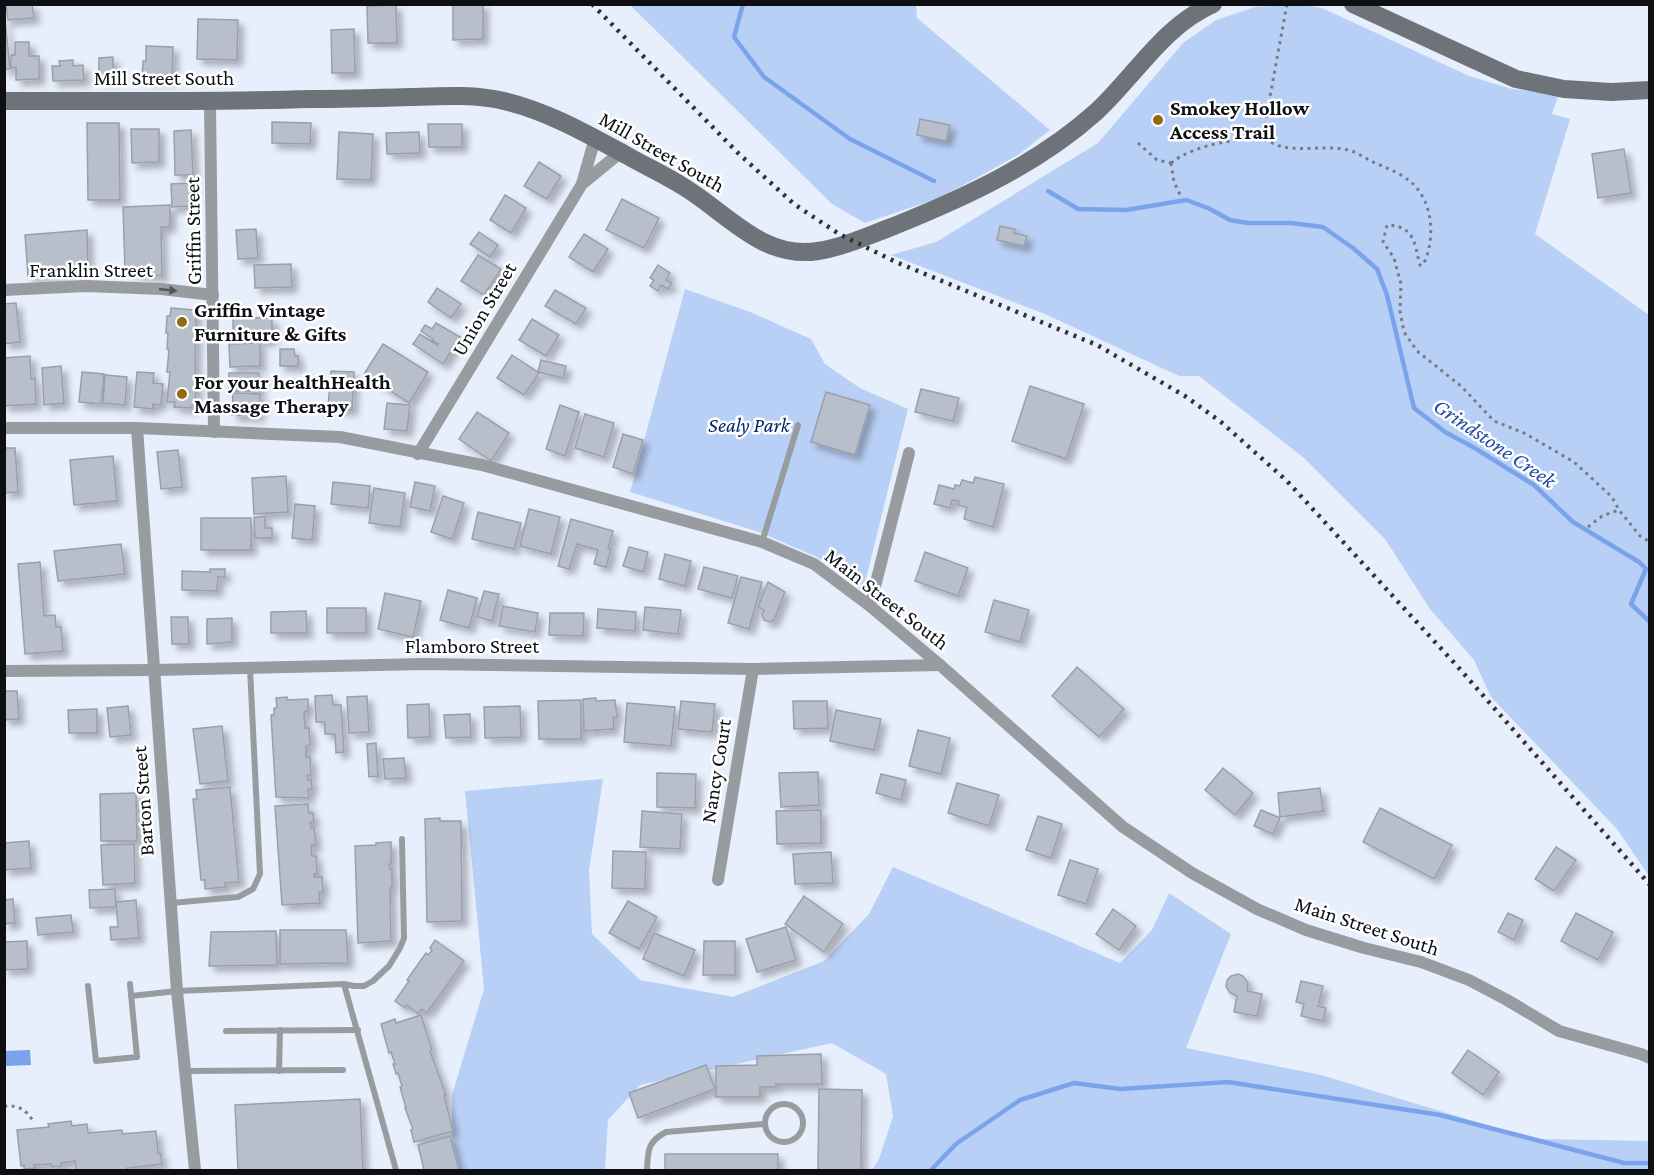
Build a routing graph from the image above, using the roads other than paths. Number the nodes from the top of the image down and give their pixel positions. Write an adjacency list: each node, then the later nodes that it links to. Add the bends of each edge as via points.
1 (1213, 4): 7 (main road, Mill Street South, via 1173,30 1095,112 1040,155 980,190 851,242 818,251 794,252 772,247 686,188)
2 (1353, 4): 3 (main road, via 1516,79 1611,92)
3 (1650, 90)
4 (4, 101): 5 (main road, Mill Street South)
5 (210, 102): 6 (main road, Mill Street South, via 459,96 504,101); 10 (street, Griffin Street)
6 (595, 138): 7 (main road, Mill Street South); 8 (street, Union Street)
7 (621, 152): 8 (street, Union Street)
8 (582, 184): 16 (street, Union Street)
9 (4, 290): 10 (street, Franklin Street, one-way to 10, via 86,286)
10 (213, 295): 14 (street, Griffin Street)
11 (798, 425): 17 (lane)
12 (4, 428): 13 (street, Main Street South)
13 (137, 428): 14 (street, Main Street South); 22 (street, Barton Street)
14 (214, 432): 16 (street, Main Street South, via 340,438)
15 (909, 453): 18 (street)
16 (418, 454): 17 (street, Main Street South, via 483,465)
17 (762, 542): 18 (street, Main Street South, via 814,564)
18 (870, 606): 19 (street, Main Street South)
19 (940, 665): 21 (street, Flamboro Street); 35 (street, Main Street South, via 1123,827 1192,873 1257,909 1306,930 1421,962 1469,980 1559,1031)
20 (250, 668): 21 (street, Flamboro Street, via 423,664); 22 (street, Flamboro Street); 26 (lane, via 260,874 253,889 238,897)
21 (753, 669): 25 (street, Nancy Court)
22 (154, 670): 23 (street, Flamboro Street); 26 (street, Barton Street)
23 (4, 671)
24 (402, 839): 28 (lane, via 404,938 389,966 373,981 364,986)
25 (718, 880)
26 (170, 903): 30 (street, Barton Street)
27 (130, 984): 31 (lane)
28 (344, 984): 30 (lane); 33 (lane)
29 (88, 986): 31 (lane, via 96,1062 137,1057)
30 (177, 991): 31 (lane); 37 (street, Barton Street)
31 (131, 996)
32 (280, 1030): 33 (lane); 34 (lane); 38 (lane)
33 (358, 1030): 41 (lane)
34 (226, 1031)
35 (1650, 1058)
36 (343, 1070): 38 (lane)
37 (185, 1071): 38 (lane); 40 (street, Barton Street)
38 (279, 1071)
39 (765, 1124): 39 (lane, via 770,1135 780,1142 787,1141 798,1136 802,1118 796,1108 778,1105 769,1112); 42 (lane, via 666,1132 650,1145)
40 (195, 1170)
41 (396, 1170)
42 (647, 1170)

